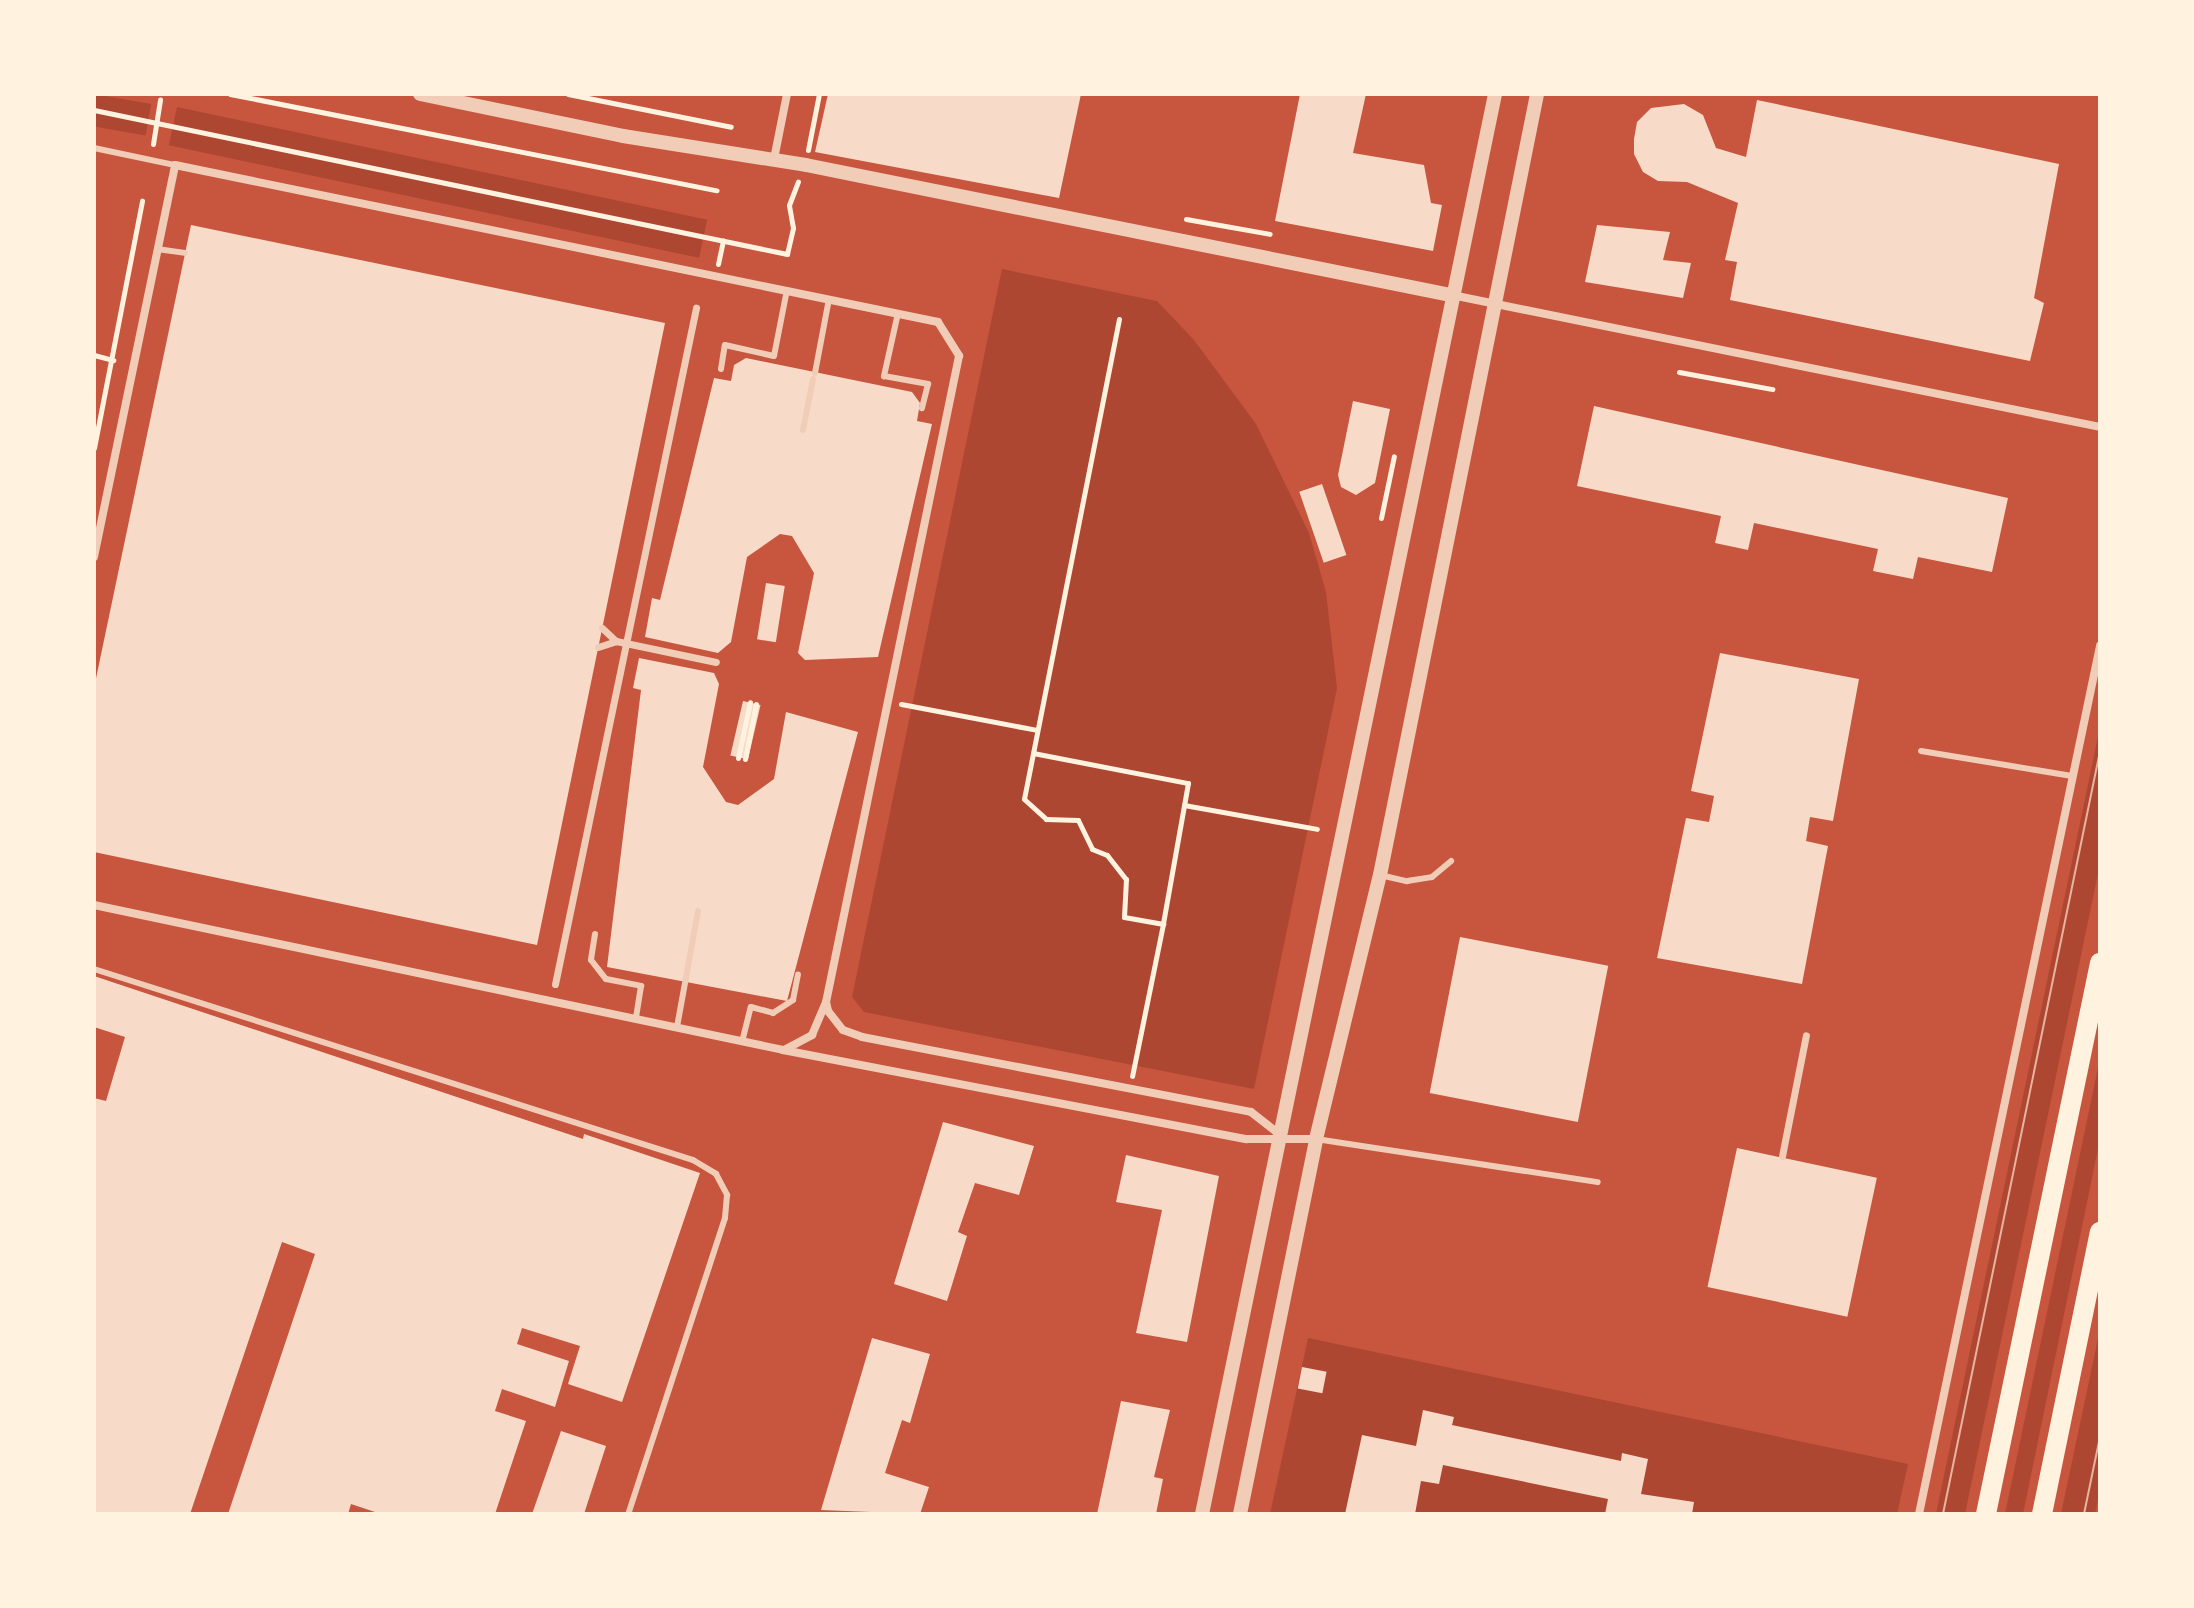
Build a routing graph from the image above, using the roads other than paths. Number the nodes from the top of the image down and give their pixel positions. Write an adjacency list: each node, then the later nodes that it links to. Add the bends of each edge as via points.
1 (420, 94): 6 (street, via 623,136)
2 (787, 94): 6 (street)
3 (1495, 94): 11 (street)
4 (1537, 94): 13 (street)
5 (94, 148): 7 (lane)
6 (774, 159): 11 (street)
7 (175, 165): 8 (street); 10 (street)
8 (157, 249): 9 (lane); 20 (street)
9 (185, 253)
10 (787, 290): 12 (street); 16 (lane, via 774,356 725,345)
11 (1451, 295): 13 (street); 43 (street)
12 (829, 299): 15 (street); 19 (lane)
13 (1496, 303): 18 (street); 29 (street)
14 (696, 308): 22 (street)
15 (898, 313): 17 (lane, via 884,376 928,384); 37 (street, via 938,322 959,356)
16 (721, 369)
17 (922, 408)
18 (2100, 427)
19 (803, 430)
20 (94, 557)
21 (602, 628): 22 (street)
22 (620, 642): 24 (street); 25 (street); 36 (street)
23 (2100, 646): 27 (street)
24 (598, 647)
25 (716, 662)
26 (1921, 751): 27 (lane)
27 (2072, 776): 51 (street)
28 (1451, 861): 29 (lane, via 1432,877 1407,881)
29 (1380, 875): 44 (street)
30 (94, 905): 38 (street)
31 (698, 911): 39 (lane)
32 (595, 934): 38 (lane, via 591,960 606,979 641,986)
33 (2100, 963): 52 (main road)
34 (94, 969): 48 (lane, via 693,1160 716,1174 727,1195 725,1218)
35 (798, 974): 41 (lane, via 793,1000 773,1013 751,1007)
36 (555, 984)
37 (826, 1002): 42 (street, via 812,1035); 43 (street, via 837,1025 862,1037 1251,1112)
38 (636, 1018): 39 (street)
39 (677, 1027): 41 (street)
40 (1806, 1035): 45 (street)
41 (742, 1042): 42 (street)
42 (783, 1050): 43 (street, via 1247,1139)
43 (1281, 1136): 44 (street); 49 (street)
44 (1316, 1139): 46 (lane); 50 (street)
45 (1782, 1156)
46 (1598, 1182)
47 (2100, 1232): 53 (main road)
48 (628, 1514)
49 (1202, 1514)
50 (1240, 1514)
51 (1919, 1514)
52 (1986, 1514)
53 (2042, 1514)

